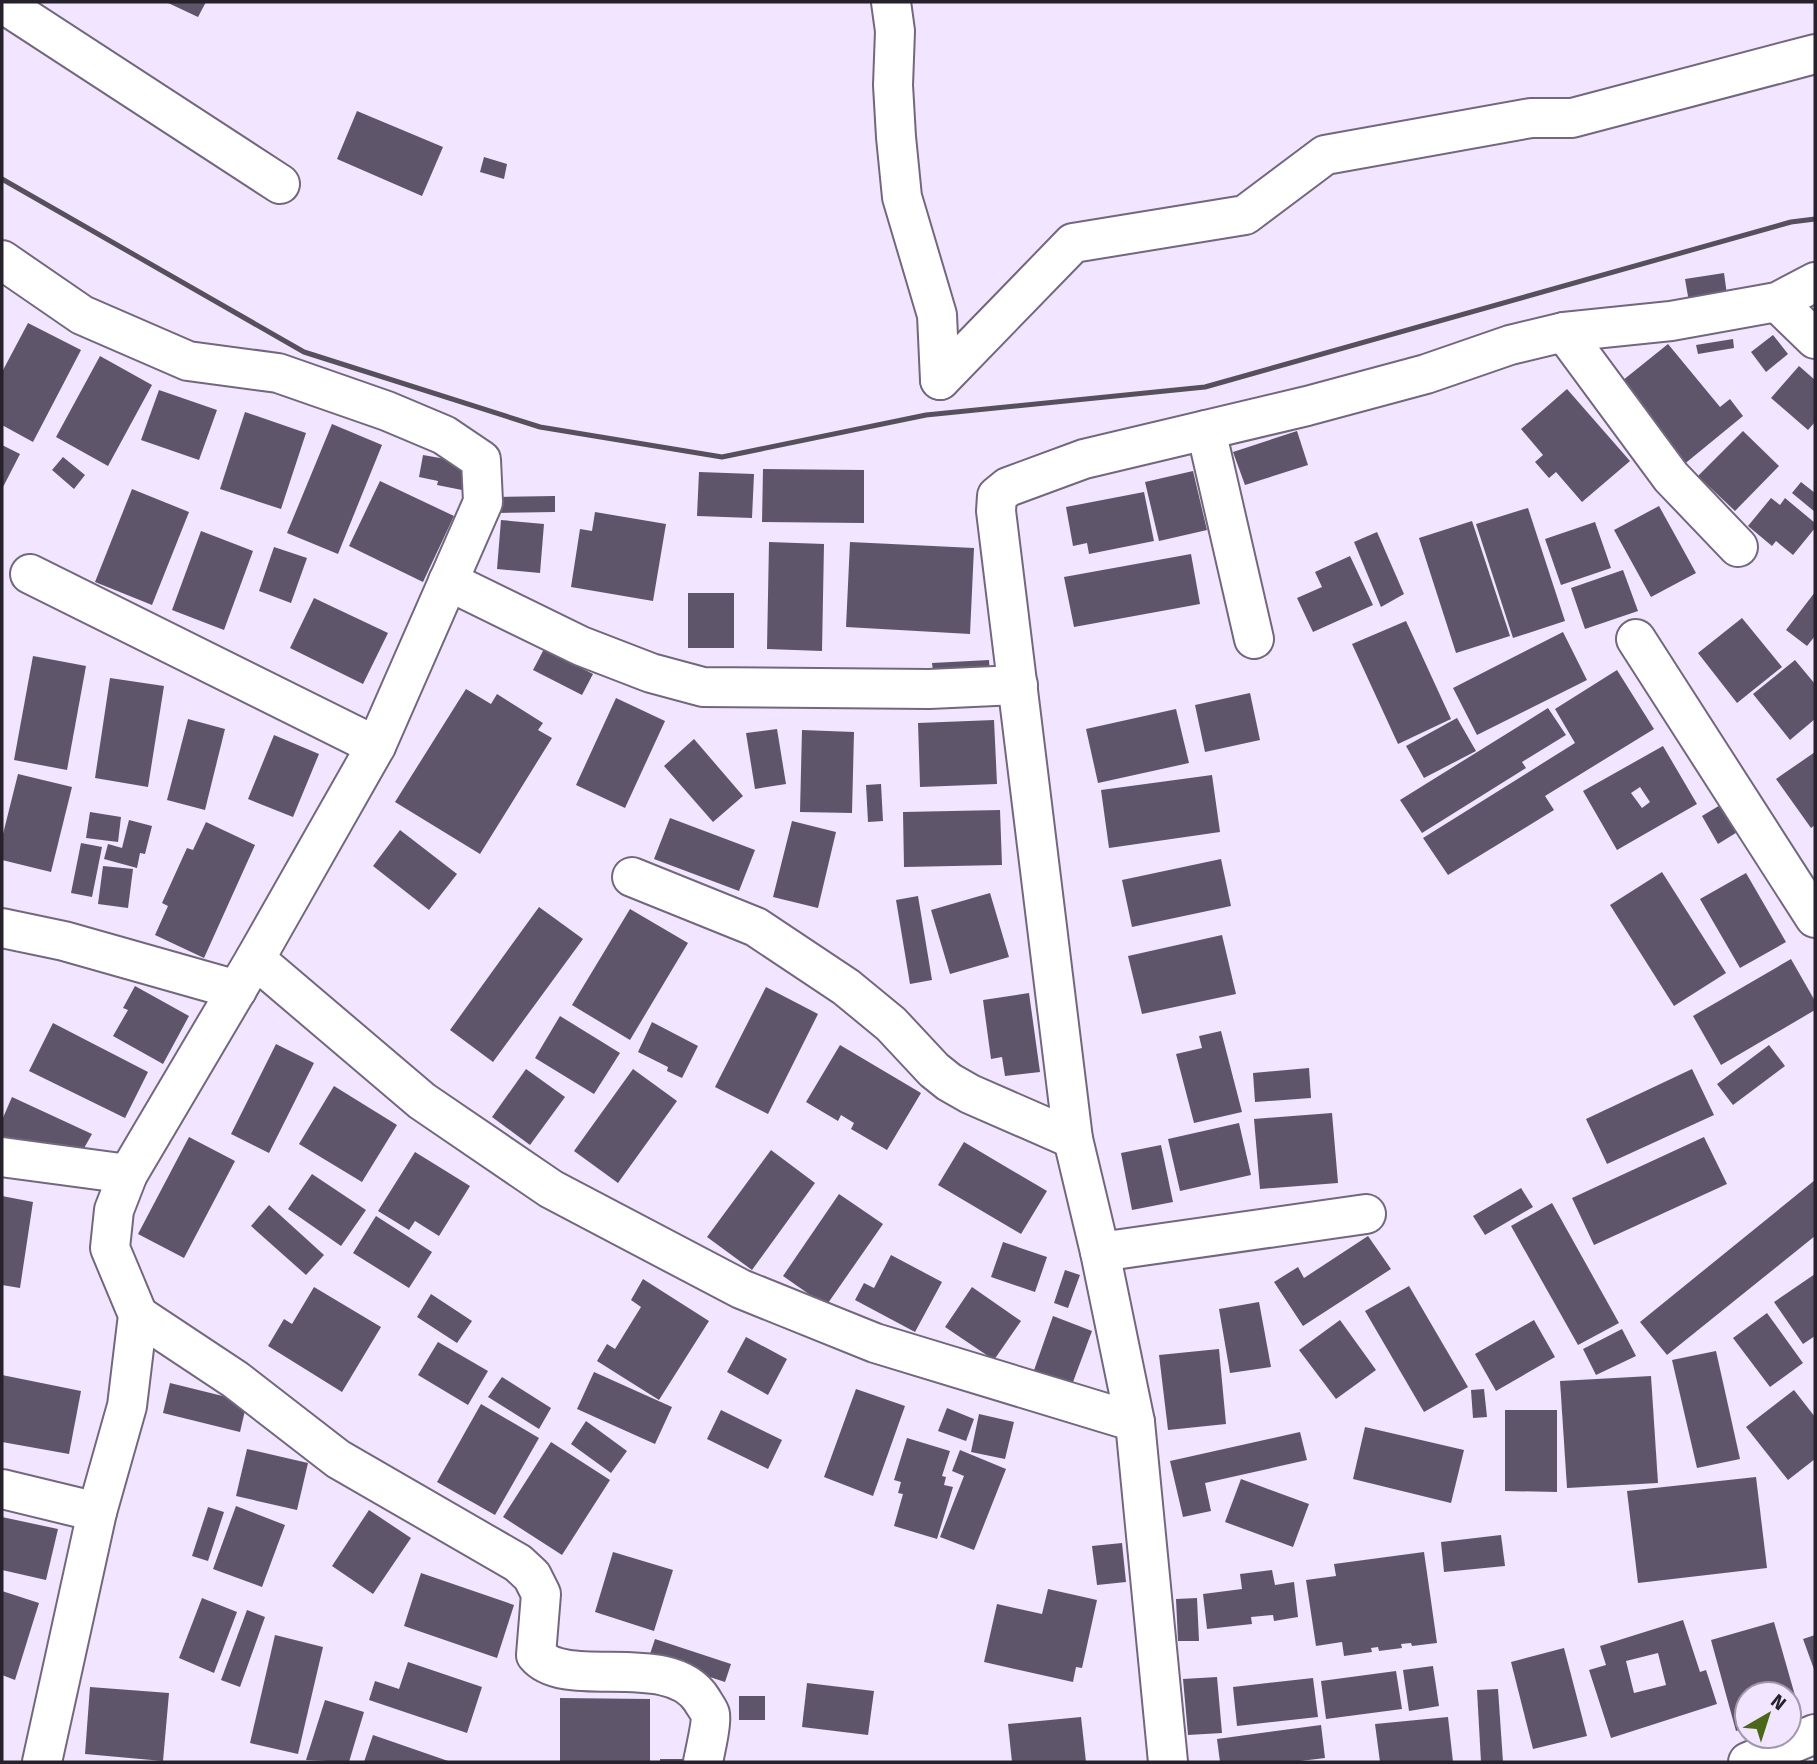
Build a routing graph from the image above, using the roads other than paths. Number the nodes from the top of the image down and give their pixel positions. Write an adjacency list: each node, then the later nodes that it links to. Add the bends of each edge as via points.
1 (891, 2): 3 (street, via 902,197 937,315 940,380 1073,243 1245,215 1325,155 1531,118 1572,118)
2 (2, 3): 4 (street)
3 (1815, 54)
4 (280, 184)
5 (2, 260): 13 (street, via 82,315 188,361 278,373 444,435 481,460 483,502)
6 (1815, 282): 7 (street)
7 (1777, 302): 8 (street, via 1671,321); 9 (street)
8 (1564, 332): 10 (street, via 1426,374); 11 (street, via 1671,477)
9 (1815, 339)
10 (1206, 430): 14 (street); 16 (street, via 1084,459 1008,487 997,496)
11 (1738, 547)
12 (30, 574): 17 (street)
13 (448, 581): 16 (street, via 581,646 703,687); 17 (street)
14 (1254, 639)
15 (1636, 639): 19 (street)
16 (1018, 685): 22 (street)
17 (376, 746): 21 (street)
18 (632, 877): 22 (street, via 756,927 846,987 949,1082)
19 (1815, 918)
20 (2, 928): 21 (street)
21 (246, 974): 24 (street); 28 (street, via 563,1196 741,1289 875,1343)
22 (1073, 1139): 26 (street)
23 (2, 1157): 24 (street)
24 (128, 1174): 27 (street, via 114,1210 110,1248)
25 (1366, 1214): 26 (street)
26 (1100, 1252): 28 (street)
27 (138, 1315): 30 (street, via 127,1406); 33 (street, via 236,1380 338,1459 518,1563 541,1594 536,1655 541,1660 569,1669 669,1675 696,1690 710,1714)
28 (1135, 1422): 34 (street)
29 (2, 1489): 30 (street)
30 (97, 1512): 32 (street)
31 (1815, 1734): 35 (street)
32 (42, 1762)
33 (703, 1762)
34 (1168, 1762)
35 (1748, 1762)

